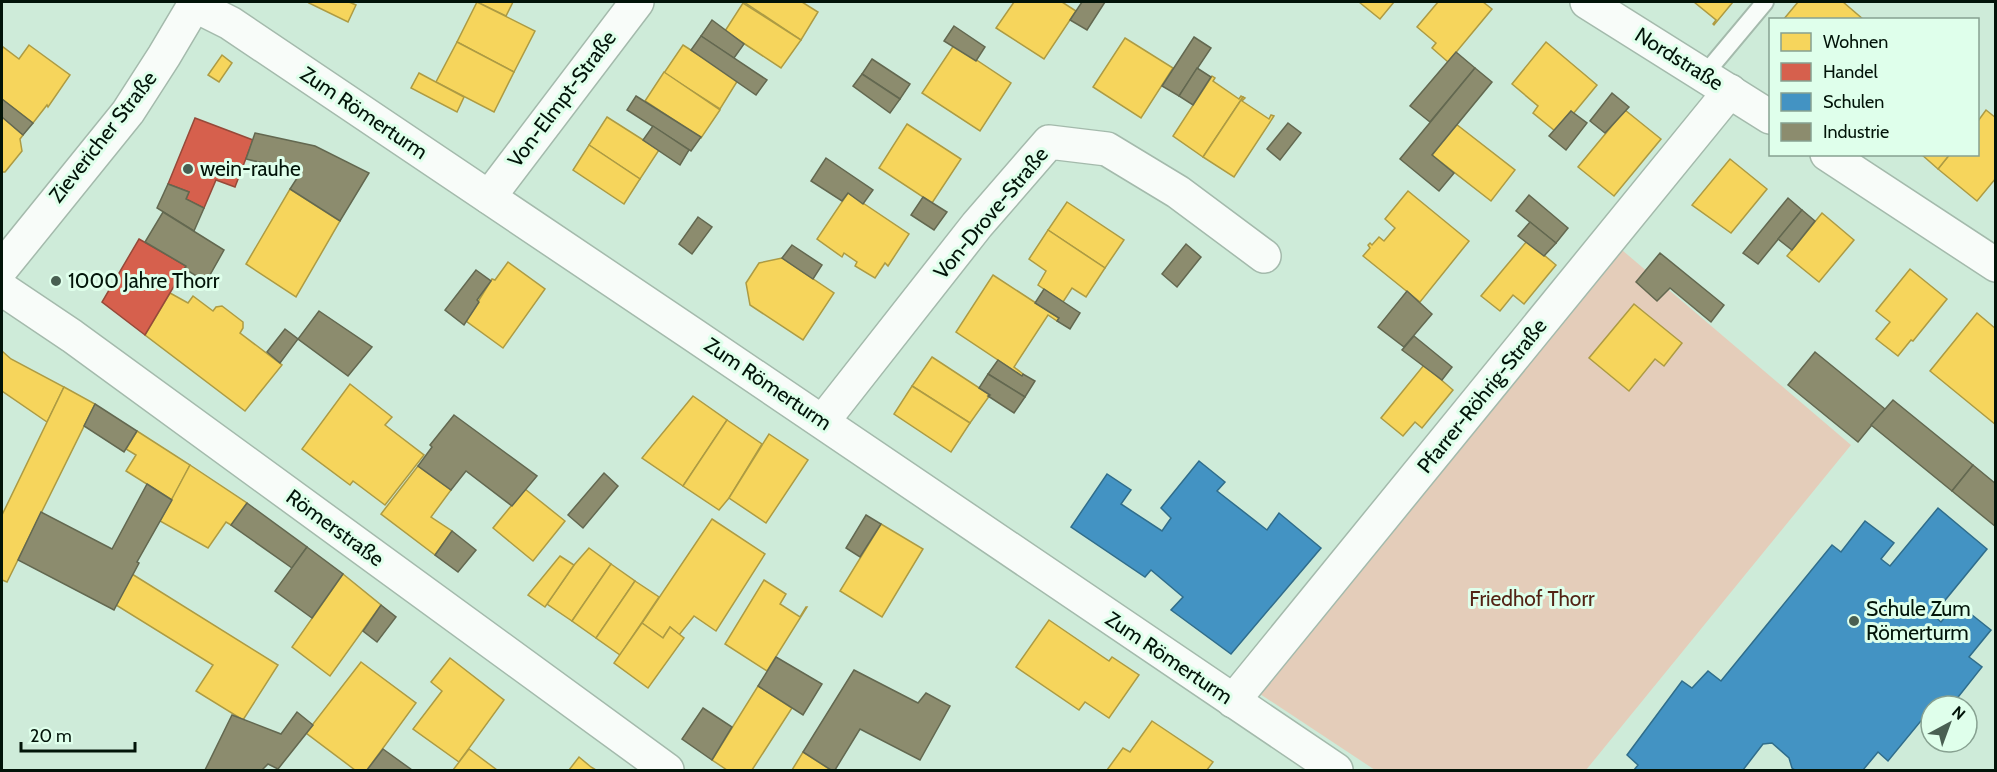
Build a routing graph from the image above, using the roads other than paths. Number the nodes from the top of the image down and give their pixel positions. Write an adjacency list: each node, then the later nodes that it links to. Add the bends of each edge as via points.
1 (637, 2): 9 (street, Von-Elmpt-Straße)
2 (1587, 2): 6 (street, Nordstraße)
3 (1765, 2): 6 (lane)
4 (195, 3): 5 (street, Zum Römerturm); 12 (street, Zievericher Straße, via 128,112)
5 (235, 12): 9 (street, Zum Römerturm)
6 (1717, 83): 7 (street, Nordstraße); 15 (street, Pfarrer-Röhrig-Straße)
7 (1769, 116)
8 (1830, 156): 11 (street)
9 (489, 197): 14 (street, Zum Römerturm)
10 (1264, 256): 14 (street, Von-Drove-Straße, via 1178,192 1107,149 1049,142 977,225)
11 (1995, 265)
12 (2, 268)
13 (2, 289): 16 (street, Römerstraße)
14 (823, 420): 15 (street, Zum Römerturm)
15 (1233, 701): 17 (street, Zum Römerturm)
16 (667, 771)
17 (1336, 771)

